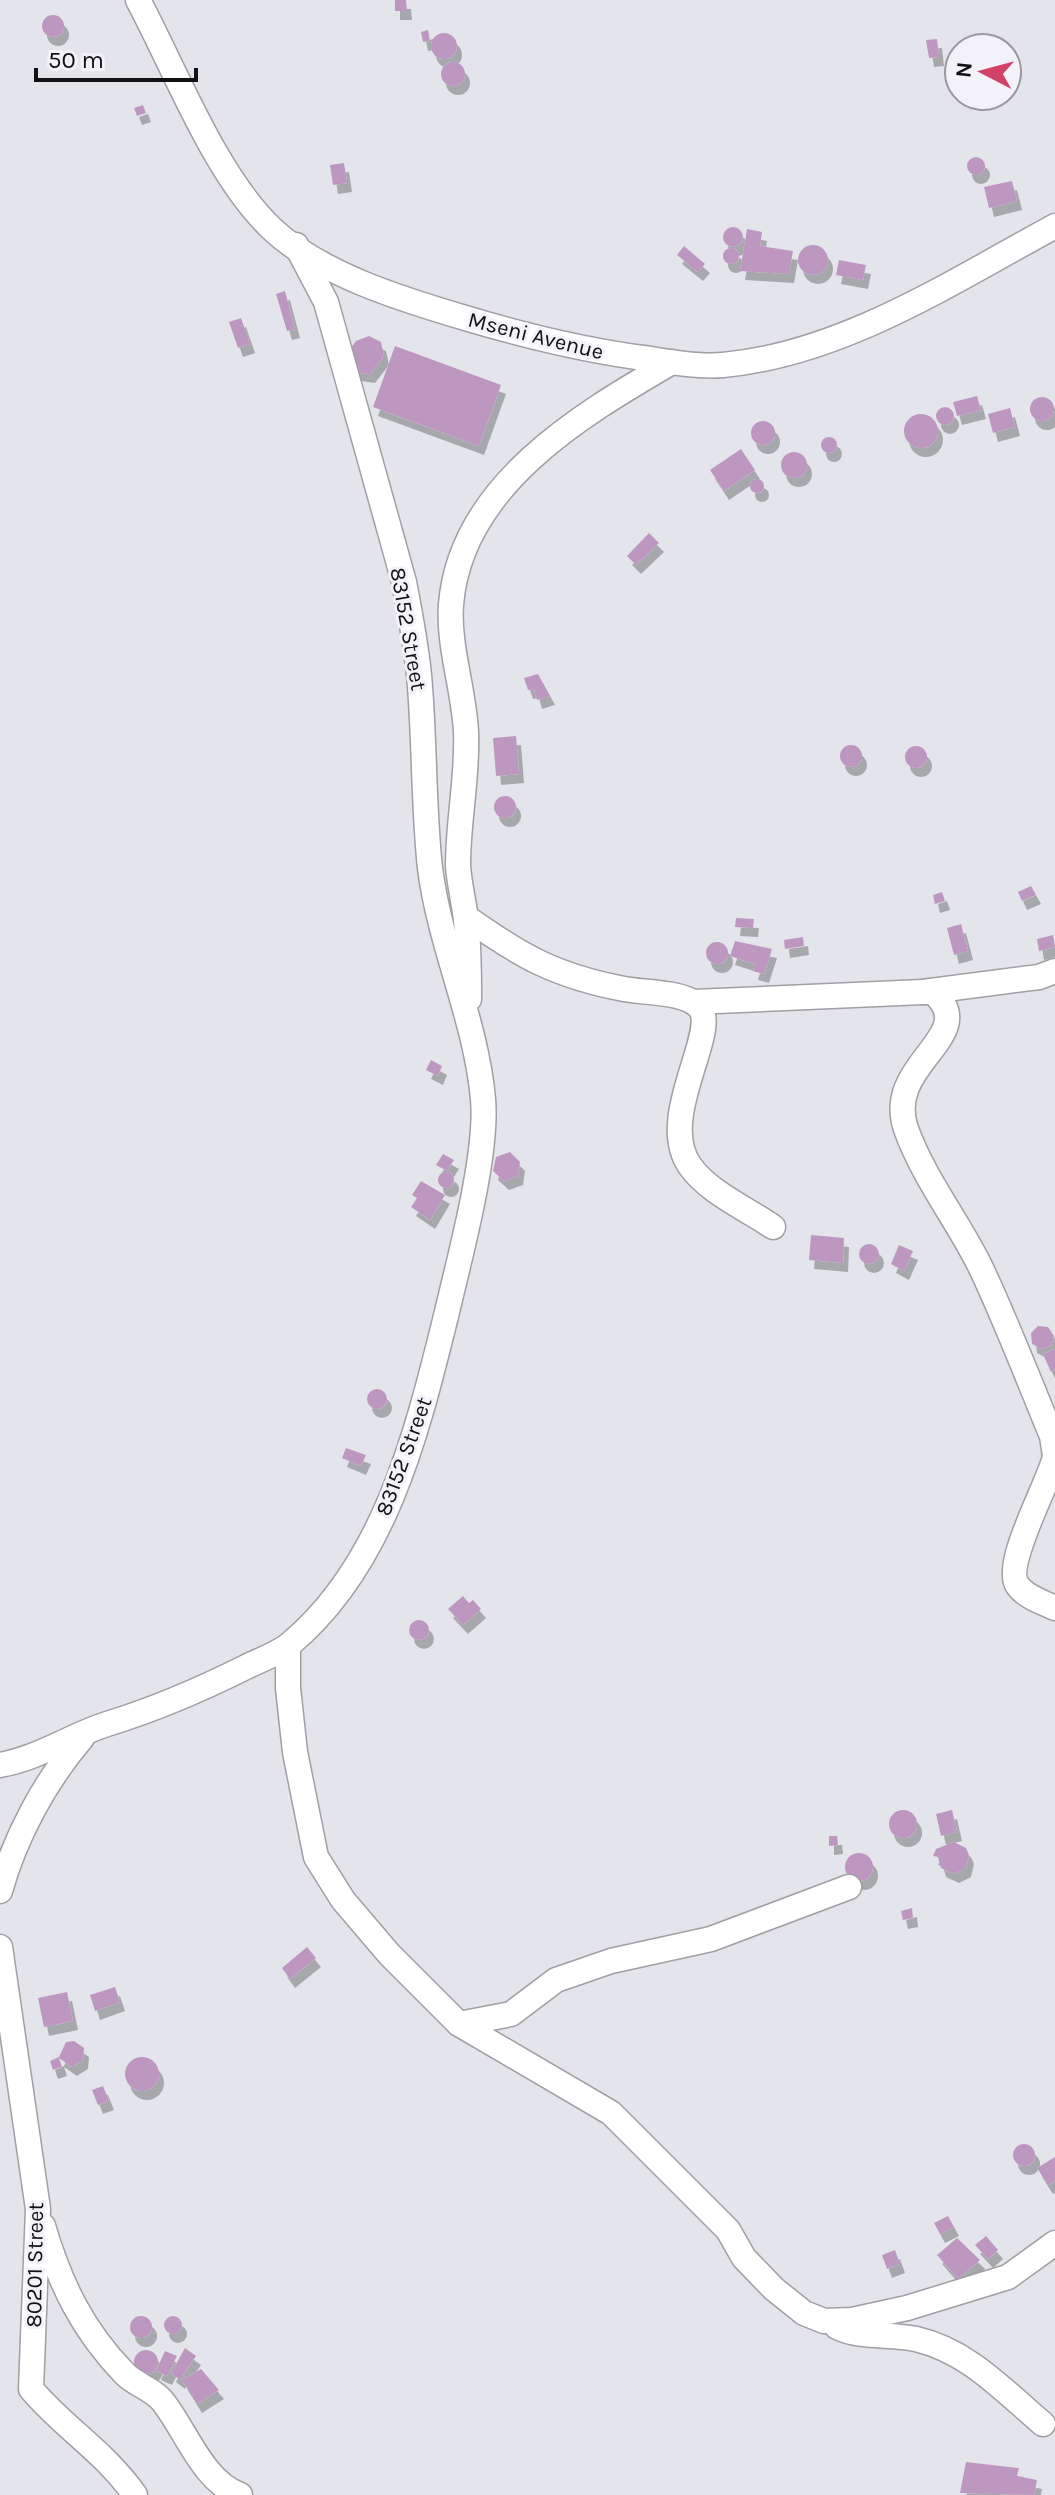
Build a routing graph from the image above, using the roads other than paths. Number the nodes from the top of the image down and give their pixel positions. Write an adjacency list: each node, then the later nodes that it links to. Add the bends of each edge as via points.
1 (138, 0): 3 (street, Mseni Avenue, via 233,179 273,230)
2 (1055, 226): 4 (street, Mseni Avenue, via 804,351 720,366)
3 (296, 245): 4 (street, Mseni Avenue, via 338,272 442,311 535,339); 9 (street, 83152 Street, via 326,302 404,582 419,672 430,870)
4 (672, 362): 5 (street, 83152 Street, via 533,454 487,510 466,547 451,616 467,736 458,868)
5 (466, 917): 8 (street, via 546,969); 9 (street, 83152 Street)
6 (1055, 971): 7 (street)
7 (923, 992): 8 (street); 11 (street, via 933,992 946,1004 949,1022 907,1085 902,1103 906,1129 919,1164 981,1268 1052,1436)
8 (693, 1002): 10 (street, via 703,1024 679,1118 683,1154 698,1176)
9 (469, 1024): 13 (street, 83152 Street, via 483,1102 481,1139 425,1401 384,1513 360,1561 329,1607)
10 (773, 1227)
11 (1055, 1457): 12 (street, via 1013,1567 1018,1587)
12 (1055, 1608)
13 (288, 1646): 14 (street, 83152 Street, via 183,1699); 19 (street, via 295,1752 316,1857 343,1900 389,1954)
14 (89, 1730): 15 (street, 83152 Street, via 28,1760); 17 (street, via 42,1795)
15 (0, 1765)
16 (849, 1887): 19 (street, via 711,1939 611,1961 556,1980 511,2014)
17 (0, 1891)
18 (0, 1947): 20 (street, 80201 Street)
19 (459, 2024): 22 (street, via 611,2113 728,2230 744,2258 774,2289 804,2313)
20 (38, 2209): 24 (street, 80201 Street, via 31,2389 114,2465); 25 (street, via 61,2281 91,2335 134,2383 161,2398 213,2478)
21 (1055, 2243): 22 (street, via 1008,2277 907,2308)
22 (824, 2321): 23 (street, via 848,2332 939,2345 965,2358)
23 (1043, 2424)
24 (135, 2495)
25 (240, 2495)

